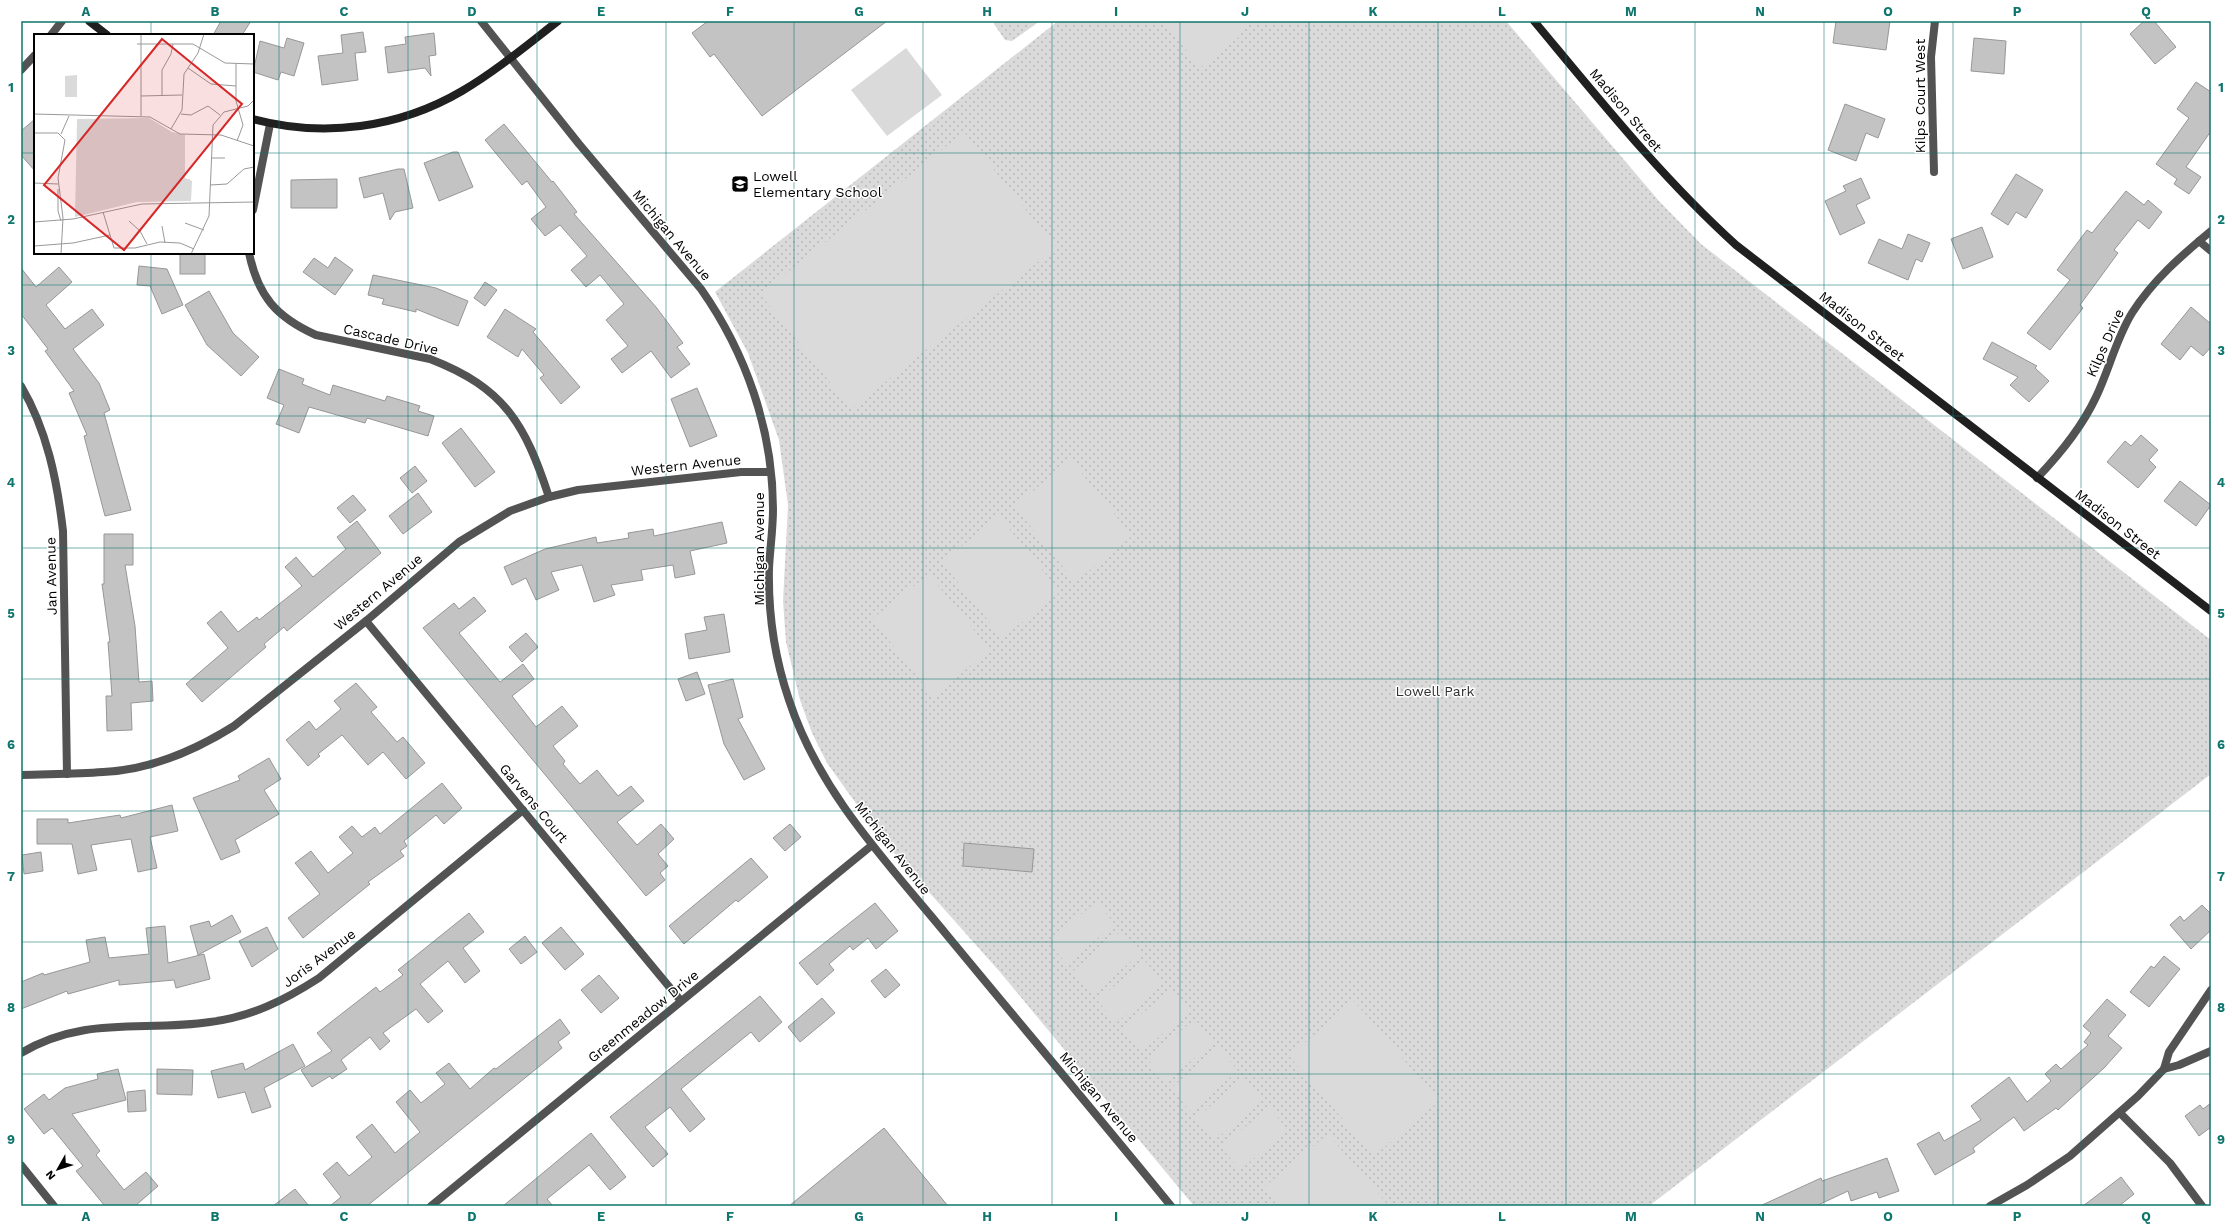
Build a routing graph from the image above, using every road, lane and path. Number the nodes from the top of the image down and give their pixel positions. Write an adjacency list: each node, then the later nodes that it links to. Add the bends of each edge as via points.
1 (62, 21): 7 (street)
2 (89, 21): 8 (street)
3 (482, 21): 10 (street, Michigan Avenue)
4 (558, 21): 10 (street)
5 (1534, 21): 22 (street, Madison Street, via 1647,157 1710,221 1776,277)
6 (1935, 21): 14 (street, Kilps Court West, via 1931,57)
7 (52, 34)
8 (106, 34)
9 (34, 56): 11 (street)
10 (510, 57): 13 (street, via 462,91 410,115 363,126 325,130); 21 (street, Michigan Avenue, via 579,144 701,289 713,307 740,356 752,386 761,419)
11 (21, 70)
12 (254, 119): 13 (street)
13 (270, 124): 15 (street)
14 (1934, 172)
15 (254, 205)
16 (2211, 230): 17 (street, Kilps Drive)
17 (2199, 241): 18 (street); 22 (street, Kilps Drive, via 2161,274 2144,295 2122,331 2085,418)
18 (2211, 251)
19 (249, 254): 23 (street, Cascade Drive, via 253,272 262,293 270,305 292,323 316,335 430,359 446,365 489,390 507,409 525,435)
20 (21, 386): 26 (street, Jan Avenue, via 47,443 63,531)
21 (770, 472): 23 (street, Western Avenue, via 741,472 578,490); 29 (street, Michigan Avenue, via 773,510 769,571 772,620 783,682 814,760)
22 (2037, 478): 24 (street, Madison Street)
23 (549, 497): 25 (street, Western Avenue, via 510,511 476,530)
24 (2211, 612)
25 (366, 621): 26 (street, Western Avenue, via 234,726 186,753 156,764 105,772); 28 (street, Garvens Court)
26 (68, 774): 27 (street, Western Avenue)
27 (21, 775)
28 (523, 810): 31 (street, Garvens Court); 33 (street, Joris Avenue, via 319,978 289,997 264,1008 211,1022 90,1028 50,1040)
29 (871, 846): 31 (street, Greenmeadow Drive); 39 (street, Michigan Avenue)
30 (2211, 990): 34 (street, via 2169,1052)
31 (681, 1001): 38 (street, Greenmeadow Drive)
32 (2211, 1051): 34 (street)
33 (21, 1053)
34 (2164, 1069): 35 (street)
35 (2120, 1113): 40 (street, via 2051,1170); 41 (street, via 2170,1163)
36 (21, 1166): 37 (street)
37 (54, 1206)
38 (432, 1206)
39 (1172, 1206)
40 (1990, 1206)
41 (2202, 1206)

